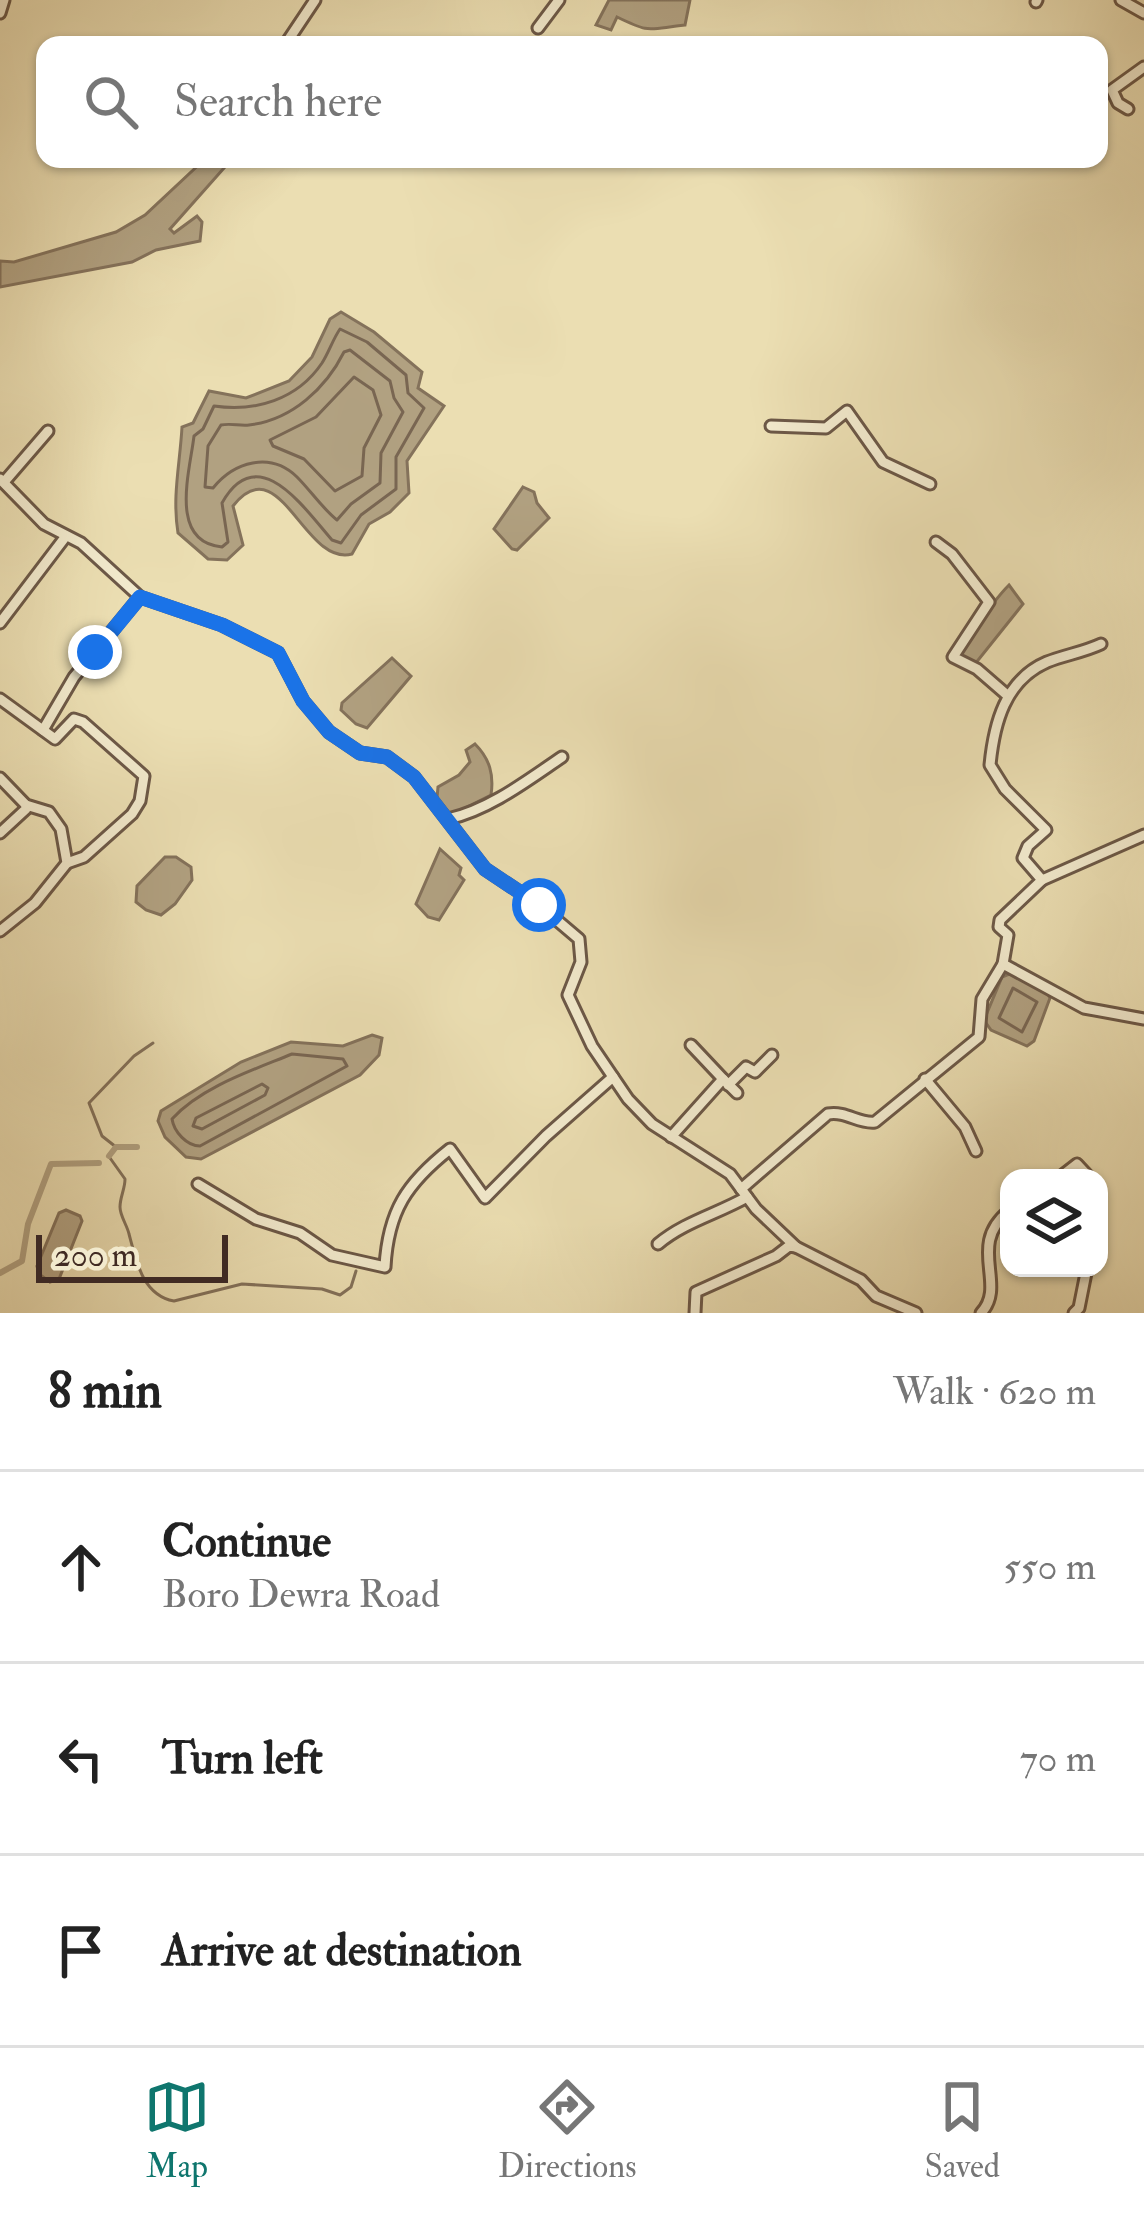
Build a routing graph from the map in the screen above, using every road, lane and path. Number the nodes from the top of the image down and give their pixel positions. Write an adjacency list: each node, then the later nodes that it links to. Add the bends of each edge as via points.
1 (4, 0): 5 (street)
2 (315, 0): 8 (street)
3 (559, 0): 7 (street)
4 (1120, 0): 6 (street)
5 (0, 13)
6 (1144, 13)
7 (538, 28)
8 (294, 36)
9 (1144, 67): 10 (street)
10 (1112, 91): 11 (street); 12 (street)
11 (1108, 93)
12 (1128, 109)
13 (771, 426): 16 (street, via 826,428 847,411 884,462)
14 (48, 431): 15 (street)
15 (2, 480): 17 (street)
16 (930, 484)
17 (66, 536): 19 (street); 20 (street)
18 (936, 542): 22 (street, via 989,602 952,657)
19 (140, 597): 24 (street, via 74,677); 28 (street, via 278,653 329,732 360,753 387,757)
20 (0, 622)
21 (1102, 644): 22 (street, via 1044,663)
22 (1007, 694): 32 (street, via 990,765 1046,830 1023,858)
23 (0, 699): 24 (street)
24 (43, 730): 31 (street, via 56,739 77,719 144,776 132,814 82,859)
25 (562, 757): 28 (street)
26 (0, 778): 27 (street)
27 (26, 805): 29 (street); 31 (street, via 49,812)
28 (448, 819): 38 (street, via 485,869 579,939 568,995)
29 (0, 832)
30 (1144, 835): 32 (street)
31 (67, 862): 33 (street)
32 (1042, 880): 34 (street, via 1000,920 1008,935)
33 (0, 931)
34 (1003, 964): 35 (street, via 1084,1008); 39 (street, via 982,999 979,1037)
35 (1144, 1019)
36 (691, 1045): 40 (street)
37 (772, 1055): 40 (street)
38 (613, 1077): 41 (street); 43 (street, via 485,1198 451,1149 429,1166 396,1216 386,1267 332,1256)
39 (925, 1079): 42 (street); 44 (street, via 872,1124 843,1111 828,1114)
40 (729, 1086): 41 (street)
41 (670, 1137): 44 (street)
42 (976, 1151)
43 (198, 1184)
44 (744, 1193): 46 (street); 47 (street)
45 (1000, 1219): 51 (street, via 986,1256 992,1300)
46 (658, 1244)
47 (796, 1247): 49 (street, via 696,1292); 50 (street)
48 (1085, 1277): 52 (street)
49 (695, 1313)
50 (916, 1313)
51 (981, 1313)
52 (1074, 1313)

